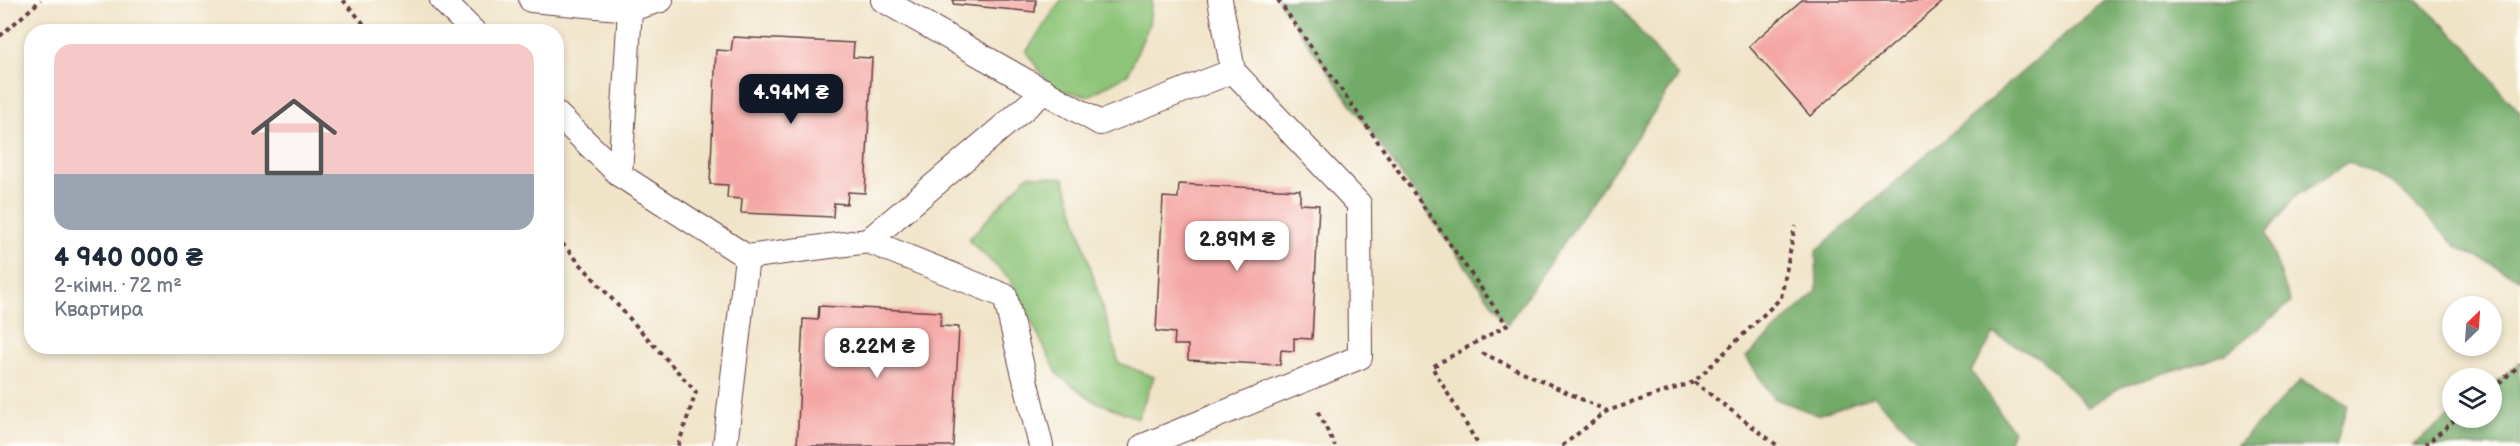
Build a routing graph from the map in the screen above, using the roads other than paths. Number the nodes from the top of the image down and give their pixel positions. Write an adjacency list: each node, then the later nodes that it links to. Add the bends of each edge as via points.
1 (442, 0): 7 (lane)
2 (531, 0): 6 (lane)
3 (661, 0): 6 (lane)
4 (883, 0): 9 (lane)
5 (1220, 0): 8 (lane)
6 (630, 4): 11 (lane)
7 (466, 24)
8 (1233, 71): 9 (lane, via 1100,123); 16 (lane, via 1359,204 1360,357)
9 (1045, 91): 12 (lane)
10 (564, 121): 11 (lane)
11 (620, 176): 13 (lane)
12 (868, 241): 13 (lane); 15 (lane, via 1005,296)
13 (747, 257): 14 (lane)
14 (725, 446)
15 (1041, 446)
16 (1143, 446)

